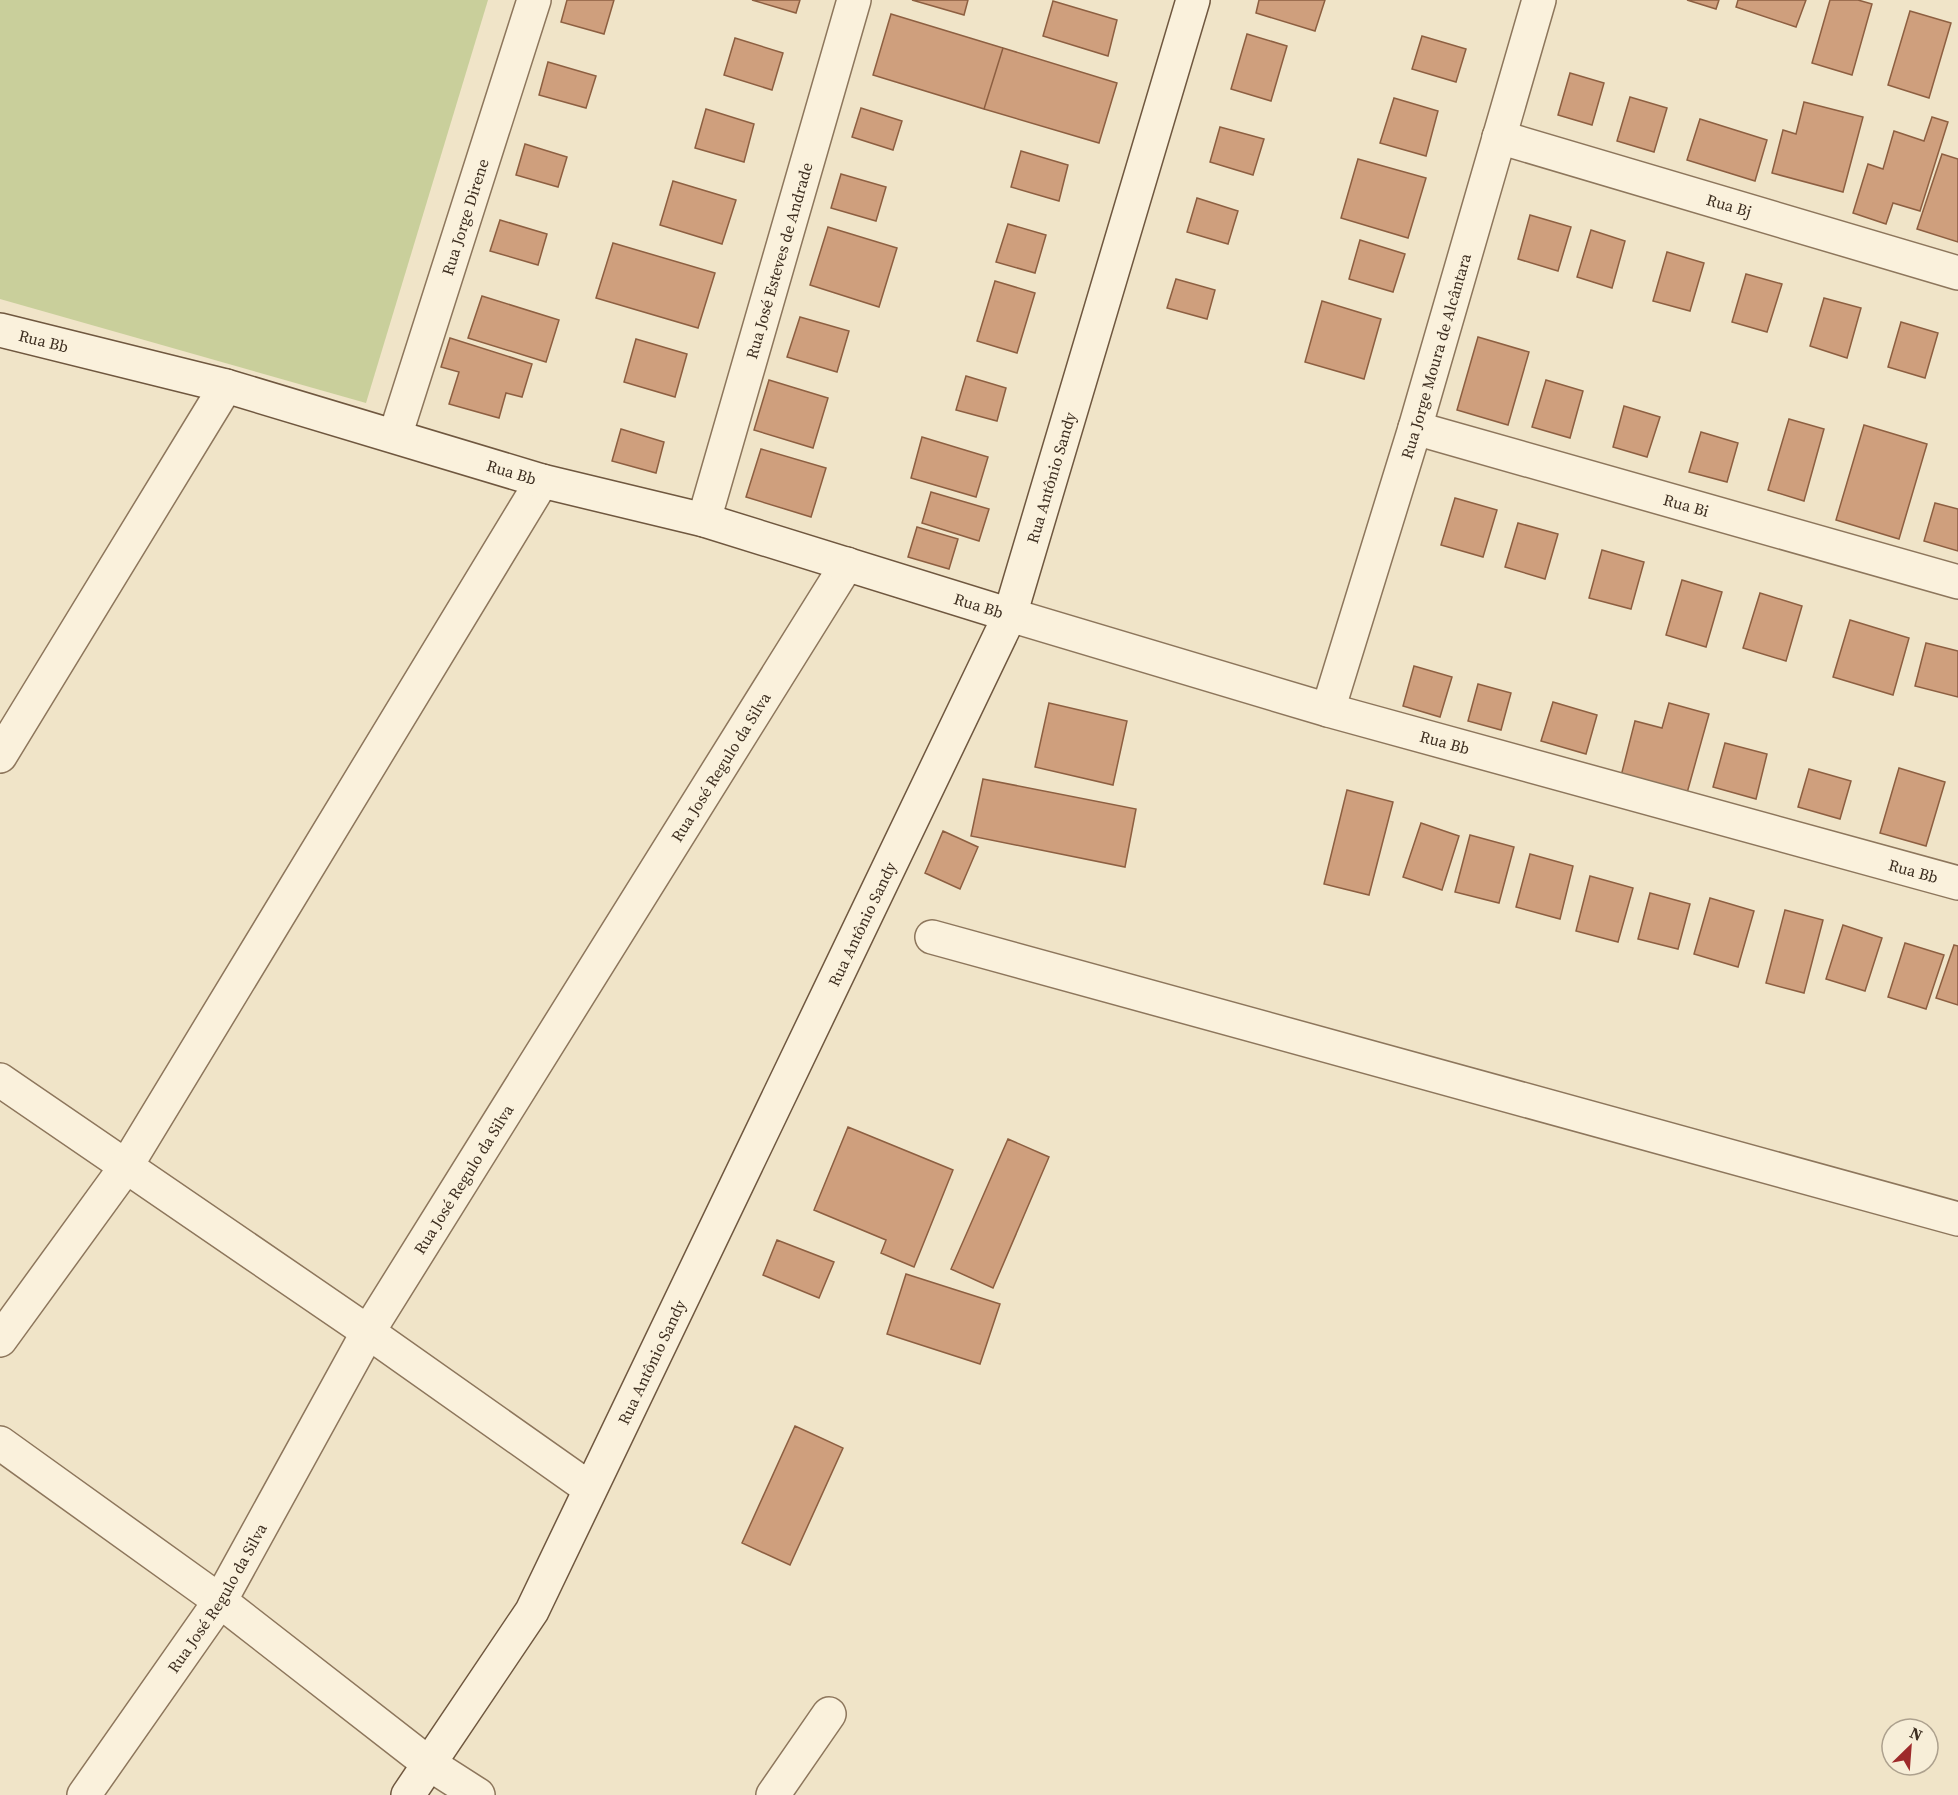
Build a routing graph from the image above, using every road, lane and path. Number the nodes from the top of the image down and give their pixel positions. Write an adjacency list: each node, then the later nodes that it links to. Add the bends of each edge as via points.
1 (534, 0): 10 (street, Rua Jorge Direne)
2 (854, 0): 12 (street, Rua José Esteves de Andrade)
3 (1193, 0): 15 (street, Rua Antônio Sandy)
4 (1539, 0): 5 (street, Rua Jorge Moura de Alcântara)
5 (1499, 137): 6 (street, Rua Bj); 9 (street, Rua Jorge Moura de Alcântara)
6 (1958, 273)
7 (0, 330): 8 (street, Rua Bb)
8 (226, 386): 10 (street, Rua Bb); 17 (street)
9 (1415, 428): 14 (street, Rua Bi); 16 (street, Rua Jorge Moura de Alcântara)
10 (395, 436): 11 (street, Rua Bb)
11 (542, 481): 12 (street, Rua Bb); 21 (street)
12 (704, 520): 13 (street, Rua Bb)
13 (847, 564): 15 (street, Rua Bb); 23 (street, Rua José Regulo da Silva)
14 (1958, 582)
15 (1010, 615): 16 (street, Rua Bb); 26 (street, Rua Antônio Sandy)
16 (1328, 710): 18 (street, Rua Bb)
17 (0, 756)
18 (1958, 883)
19 (932, 937): 22 (street)
20 (0, 1080): 21 (street)
21 (125, 1168): 23 (street); 24 (street)
22 (1958, 1219)
23 (368, 1332): 26 (street); 27 (street, Rua José Regulo da Silva)
24 (0, 1340)
25 (0, 1443): 27 (street)
26 (589, 1488): 29 (street, Rua Antônio Sandy, via 532,1611)
27 (220, 1601): 29 (street); 30 (street, Rua José Regulo da Silva)
28 (829, 1714): 33 (street)
29 (428, 1763): 31 (street, Rua Antônio Sandy); 32 (street)
30 (84, 1795)
31 (408, 1795)
32 (478, 1795)
33 (774, 1795)

